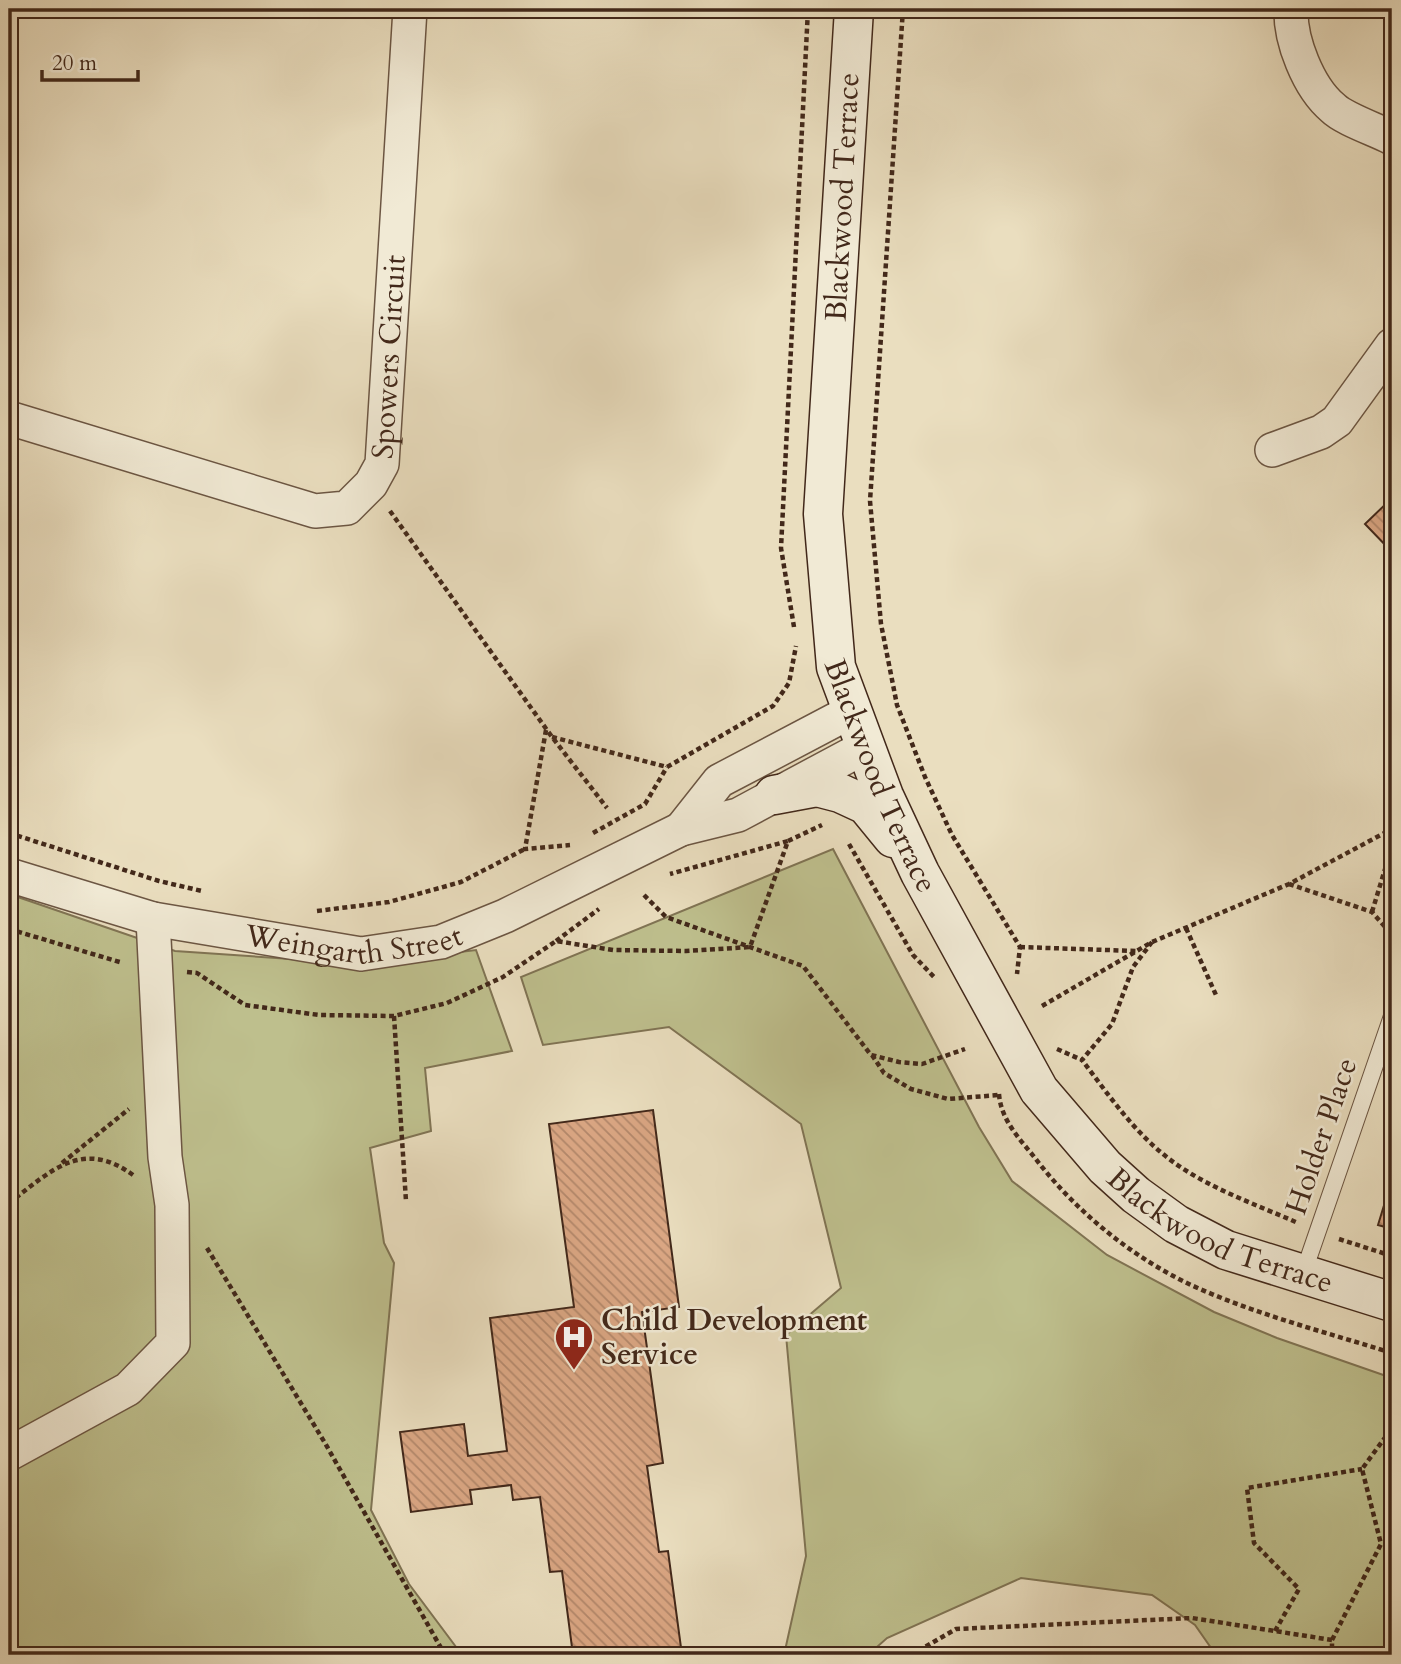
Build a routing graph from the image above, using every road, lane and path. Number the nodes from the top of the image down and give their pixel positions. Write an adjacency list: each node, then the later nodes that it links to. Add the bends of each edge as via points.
1 (410, 9): 10 (street, Spowers Circuit, via 383,464)
2 (808, 9): 11 (path, via 781,548)
3 (854, 9): 13 (street, Blackwood Terrace, via 823,514 836,667)
4 (903, 9): 45 (path, via 870,501 881,624 898,705 952,835 1020,947)
5 (1291, 9): 6 (street, via 1299,56 1314,85 1333,109)
6 (1392, 138)
7 (1392, 345): 9 (street, via 1337,422)
8 (9, 418): 10 (street, Spowers Circuit, via 316,511 347,508)
9 (1272, 450)
10 (371, 484): 14 (path)
11 (795, 629)
12 (797, 643): 17 (path, via 789,683 773,706)
13 (852, 711): 16 (street, Blackwood Terrace); 21 (street, Weingarth Street, via 719,780)
14 (547, 730): 15 (path); 28 (path)
15 (552, 737): 17 (path); 19 (path)
16 (865, 747): 18 (street, Weingarth Street); 29 (street, Blackwood Terrace)
17 (667, 767): 24 (path, via 645,804)
18 (774, 795): 21 (street, Weingarth Street, via 738,815); 29 (street, via 817,786 866,805)
19 (607, 808)
20 (823, 825): 26 (path)
21 (681, 829): 38 (street, Weingarth Street, via 505,916 441,942 361,954)
22 (1392, 829): 32 (path)
23 (9, 833): 33 (path)
24 (591, 834)
25 (580, 840): 28 (path, via 569,846)
26 (788, 841): 31 (path); 44 (path)
27 (1392, 846): 37 (path)
28 (525, 849): 36 (path, via 461,882 437,889 389,902)
29 (920, 873): 62 (street, Blackwood Terrace, via 1040,1090 1105,1167 1176,1224 1226,1250)
30 (9, 875): 38 (street, Weingarth Street)
31 (660, 879)
32 (1289, 884): 37 (path); 39 (path)
33 (208, 893)
34 (644, 895): 44 (path, via 666,917)
35 (611, 904): 42 (path)
36 (310, 910)
37 (1372, 912): 41 (path)
38 (153, 919): 46 (street)
39 (1186, 928): 43 (path); 47 (path)
40 (9, 929): 46 (path)
41 (1392, 935)
42 (556, 941): 44 (path, via 614,950); 49 (path, via 503,977 447,1003)
43 (1152, 942): 45 (path); 59 (path, via 1133,967 1112,1024 1082,1060 1135,1128 1168,1158 1210,1183)
44 (750, 947): 52 (path, via 803,966)
45 (1137, 951): 48 (path)
46 (156, 970): 49 (path, via 197,972 245,1004 319,1015); 67 (street, via 164,1157 172,1205 173,1343 128,1389)
47 (1216, 995)
48 (1042, 1006)
49 (394, 1016): 57 (path)
50 (1392, 1016): 59 (lane, Holder Place)
51 (965, 1049): 52 (path, via 922,1064)
52 (871, 1055): 53 (path, via 884,1073 911,1088 948,1099)
53 (999, 1095)
54 (135, 1104): 55 (path)
55 (60, 1165): 56 (path, via 78,1159 112,1161); 58 (path)
56 (138, 1183)
57 (406, 1201)
58 (9, 1203)
59 (1318, 1232): 61 (path); 62 (lane, Holder Place)
60 (205, 1245): 71 (path, via 325,1443)
61 (1392, 1256)
62 (1303, 1275): 63 (street, Blackwood Terrace)
63 (1392, 1302)
64 (1392, 1360): 65 (path, via 1388,1384)
65 (1392, 1395)
66 (1392, 1428): 68 (path)
67 (9, 1454)
68 (1363, 1469): 69 (path, via 1247,1488 1254,1543 1300,1589); 70 (path, via 1381,1544)
69 (1275, 1631): 70 (path); 72 (path, via 1192,1618 956,1629)
70 (1332, 1640): 73 (path)
71 (445, 1655)
72 (911, 1655)
73 (1332, 1655)

